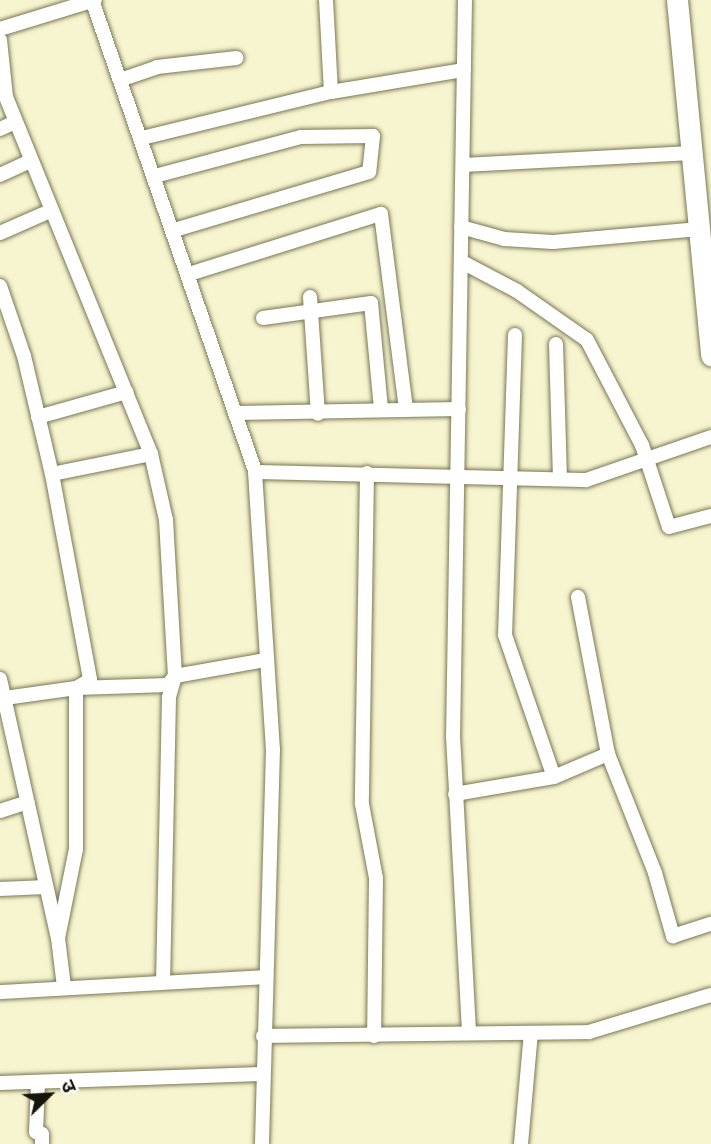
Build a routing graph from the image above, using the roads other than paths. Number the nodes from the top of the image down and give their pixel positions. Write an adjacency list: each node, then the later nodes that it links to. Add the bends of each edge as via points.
1 (93, 0): 5 (street); 9 (street)
2 (326, 0): 10 (street)
3 (465, 0): 8 (street)
4 (677, 0): 14 (main road)
5 (0, 29)
6 (0, 40): 11 (street, via 6,97)
7 (236, 58): 9 (street, via 157,67)
8 (464, 70): 10 (street); 16 (street)
9 (120, 80): 13 (street)
10 (331, 92): 13 (street)
11 (15, 122): 12 (street); 15 (street)
12 (0, 129)
13 (142, 138): 18 (street)
14 (692, 153): 16 (street); 19 (main road)
15 (30, 161): 17 (street); 20 (street)
16 (463, 166): 21 (street)
17 (0, 175)
18 (155, 176): 23 (street); 23 (street, via 301,137 373,136 369,172)
19 (704, 204): 22 (main road)
20 (50, 211): 24 (street); 34 (street)
21 (461, 227): 22 (street, via 504,239 553,242); 25 (street)
22 (699, 229): 28 (main road)
23 (174, 230): 26 (street)
24 (0, 233)
25 (464, 263): 35 (street); 43 (street, via 517,291 587,340)
26 (189, 274): 37 (street, via 382,214); 38 (street)
27 (0, 286): 40 (street)
28 (708, 290): 33 (main road)
29 (311, 304): 30 (street); 36 (street, via 370,303); 39 (street)
30 (263, 318)
31 (515, 335): 48 (street)
32 (556, 344): 49 (street)
33 (711, 355)
34 (127, 392): 40 (street); 42 (street)
35 (458, 408): 37 (street); 47 (street)
36 (381, 409): 37 (street); 39 (street)
37 (406, 410)
38 (236, 413): 39 (street); 44 (street)
39 (318, 414)
40 (38, 417): 45 (street)
41 (711, 438): 43 (street)
42 (151, 454): 45 (street); 53 (street, via 166,520)
43 (647, 459): 49 (street, via 586,480); 50 (street, via 668,527)
44 (255, 472): 46 (street); 52 (street)
45 (52, 474): 55 (street, via 90,680)
46 (367, 474): 47 (street); 74 (street, via 361,623 362,804 376,878)
47 (457, 475): 48 (street); 59 (street)
48 (511, 475): 49 (street); 58 (street, via 505,635)
49 (560, 478)
50 (711, 516)
51 (578, 597): 57 (street)
52 (265, 660): 53 (street); 66 (street, via 273,749)
53 (175, 677): 55 (street, via 168,685); 67 (street, via 169,697)
54 (0, 679): 56 (street)
55 (76, 688): 56 (street); 65 (street, via 76,849)
56 (5, 698): 60 (street)
57 (608, 754): 58 (street); 64 (street, via 655,873 673,936)
58 (554, 777): 59 (street)
59 (455, 794): 71 (street)
60 (27, 802): 61 (street); 62 (street)
61 (0, 811)
62 (46, 887): 63 (street); 65 (street)
63 (0, 889)
64 (711, 924)
65 (58, 939): 68 (street)
66 (265, 977): 67 (street); 73 (street)
67 (163, 982): 68 (street)
68 (64, 987): 69 (street)
69 (0, 992)
70 (711, 995): 72 (street, via 589,1032)
71 (469, 1031): 72 (street); 74 (street)
72 (531, 1033): 80 (street)
73 (263, 1036): 74 (street); 75 (street)
74 (374, 1036)
75 (261, 1074): 77 (street); 79 (street)
76 (0, 1083): 77 (street)
77 (38, 1083): 78 (street, via 37,1132 42,1134)
78 (42, 1144)
79 (262, 1144)
80 (521, 1144)

